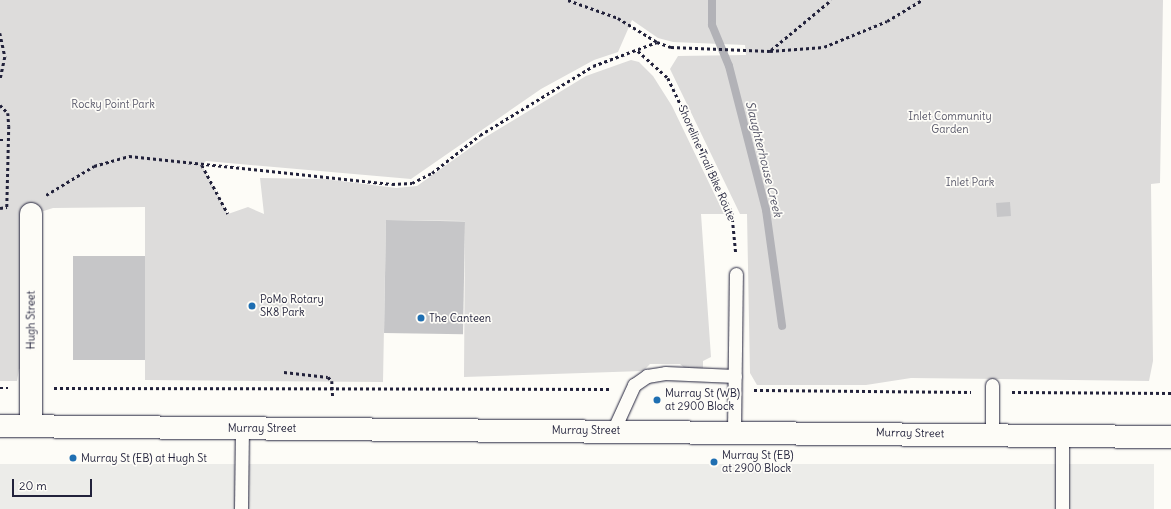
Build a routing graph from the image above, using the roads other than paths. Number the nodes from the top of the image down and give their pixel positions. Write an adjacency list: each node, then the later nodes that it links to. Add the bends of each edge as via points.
1 (27, 206): 6 (main road, Hugh Street)
2 (736, 274): 3 (lane)
3 (735, 376): 8 (lane, via 664,373 647,376 634,385); 9 (lane)
4 (992, 385): 10 (lane)
5 (0, 426): 6 (main road, Murray Street)
6 (31, 426): 7 (main road, Murray Street)
7 (242, 428): 8 (main road, Murray Street); 13 (lane)
8 (613, 431): 9 (main road, Murray Street)
9 (734, 431): 10 (main road, Murray Street)
10 (992, 434): 11 (main road, Murray Street)
11 (1062, 435): 12 (main road, Murray Street); 14 (lane)
12 (1171, 437)
13 (241, 509)
14 (1062, 509)

